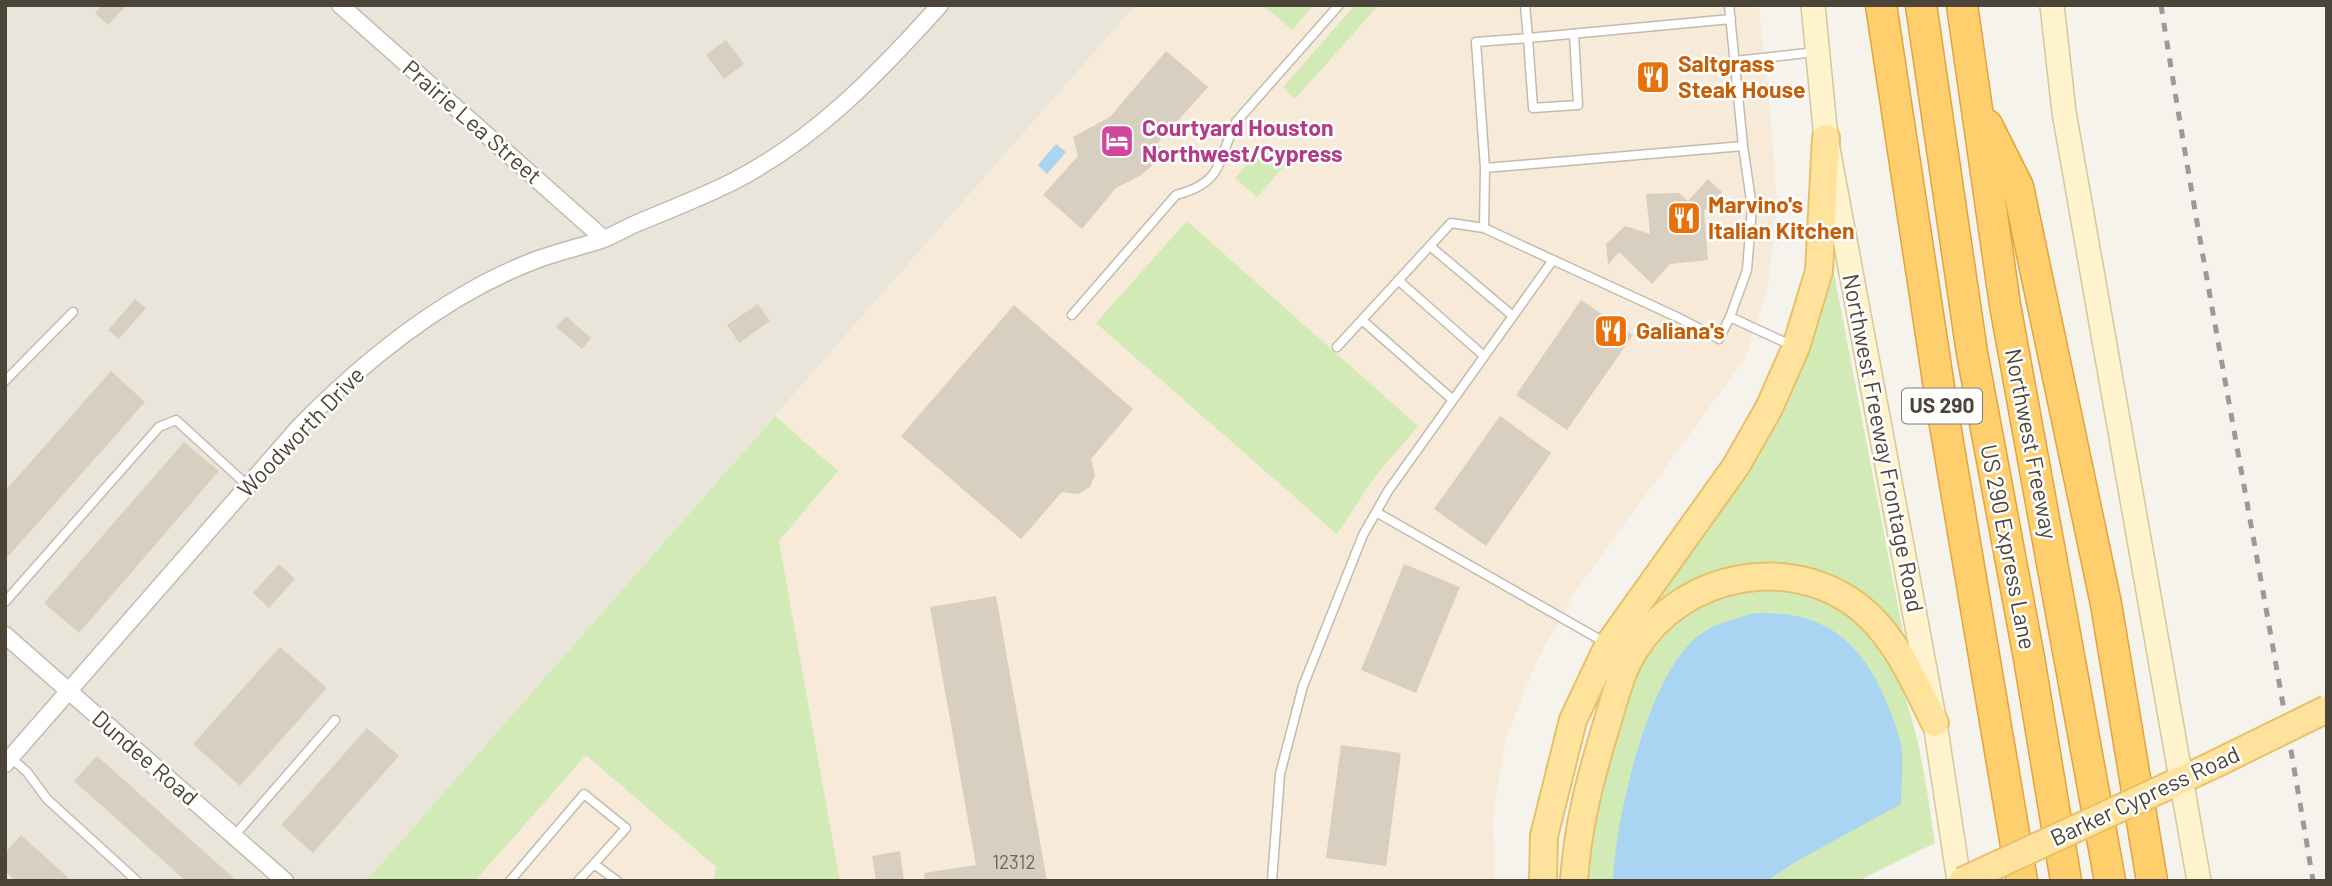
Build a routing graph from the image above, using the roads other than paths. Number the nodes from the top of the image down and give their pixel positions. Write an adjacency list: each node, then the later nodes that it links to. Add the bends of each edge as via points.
1 (340, 5): 21 (street, Prairie Lea Street)
2 (940, 5): 21 (street, Woodworth Drive, via 862,88 779,154 734,181)
3 (1339, 5): 26 (lane, via 1236,122 1224,156 1205,184 1176,195)
4 (1525, 5): 13 (lane)
5 (1729, 5): 11 (lane)
6 (1814, 5): 14 (main road, Northwest Freeway Frontage Road)
7 (1881, 5): 57 (highway, US 290, via 1946,432)
8 (1921, 5): 58 (highway, US 290 Express Lane, via 1972,353)
9 (1962, 5): 16 (highway, Northwest Freeway)
10 (2052, 5): 45 (main road, via 2064,112)
11 (1731, 19): 12 (lane); 15 (lane)
12 (1574, 34): 13 (lane); 13 (lane, via 1578,105 1533,108)
13 (1528, 38): 19 (lane, via 1476,42)
14 (1819, 51): 15 (lane); 17 (main road, Northwest Freeway Frontage Road)
15 (1735, 61): 18 (lane)
16 (1975, 101): 59 (highway, Northwest Freeway, via 2005,305); 60 (highway, via 2018,187 2106,604)
17 (1826, 138): 31 (main road, via 1819,271); 43 (main road, Northwest Freeway Frontage Road)
18 (1743, 146): 19 (lane); 28 (lane, via 1752,208 1747,270)
19 (1485, 168): 20 (lane)
20 (1484, 228): 22 (lane, via 1451,223); 23 (lane)
21 (604, 239): 35 (street, Woodworth Drive, via 535,260 487,283 388,345 339,386)
22 (1430, 246): 24 (lane); 27 (lane)
23 (1553, 260): 27 (lane); 28 (lane, via 1719,340)
24 (1398, 281): 29 (lane); 32 (lane)
25 (73, 312): 33 (lane)
26 (1072, 315)
27 (1513, 316): 32 (lane)
28 (1730, 317): 31 (lane)
29 (1362, 320): 30 (lane); 34 (lane)
30 (1337, 347)
31 (1796, 347): 39 (main road, via 1736,466)
32 (1485, 356): 34 (lane)
33 (5, 381)
34 (1453, 400): 36 (lane)
35 (248, 486): 37 (lane, via 176,420 159,428); 40 (street, Woodworth Drive)
36 (1376, 512): 39 (lane); 53 (lane, via 1303,686 1280,774)
37 (5, 602)
38 (5, 635): 40 (street, Dundee Road)
39 (1609, 644): 54 (main road, via 1573,720 1544,836)
40 (69, 692): 44 (street, Woodworth Drive); 46 (street, Dundee Road)
41 (2327, 709): 45 (main road, Barker Cypress Road, bridge)
42 (335, 720): 46 (lane)
43 (1935, 723): 55 (main road, via 1891,640 1852,602 1806,581 1770,576 1700,591 1656,622 1626,667 1586,790); 56 (main road, Northwest Freeway Frontage Road)
44 (8, 761): 48 (lane, via 27,772 47,799)
45 (2174, 783): 56 (main road, Barker Cypress Road, bridge); 61 (main road)
46 (234, 836): 49 (street, Dundee Road)
47 (594, 864): 50 (lane, via 626,828 584,794); 51 (lane); 52 (lane)
48 (137, 881)
49 (285, 881)
50 (510, 881)
51 (578, 881)
52 (617, 881)
53 (1272, 881)
54 (1543, 881)
55 (1574, 881)
56 (1961, 881)
57 (2022, 881)
58 (2066, 881)
59 (2110, 881)
60 (2152, 881)
61 (2199, 881)

